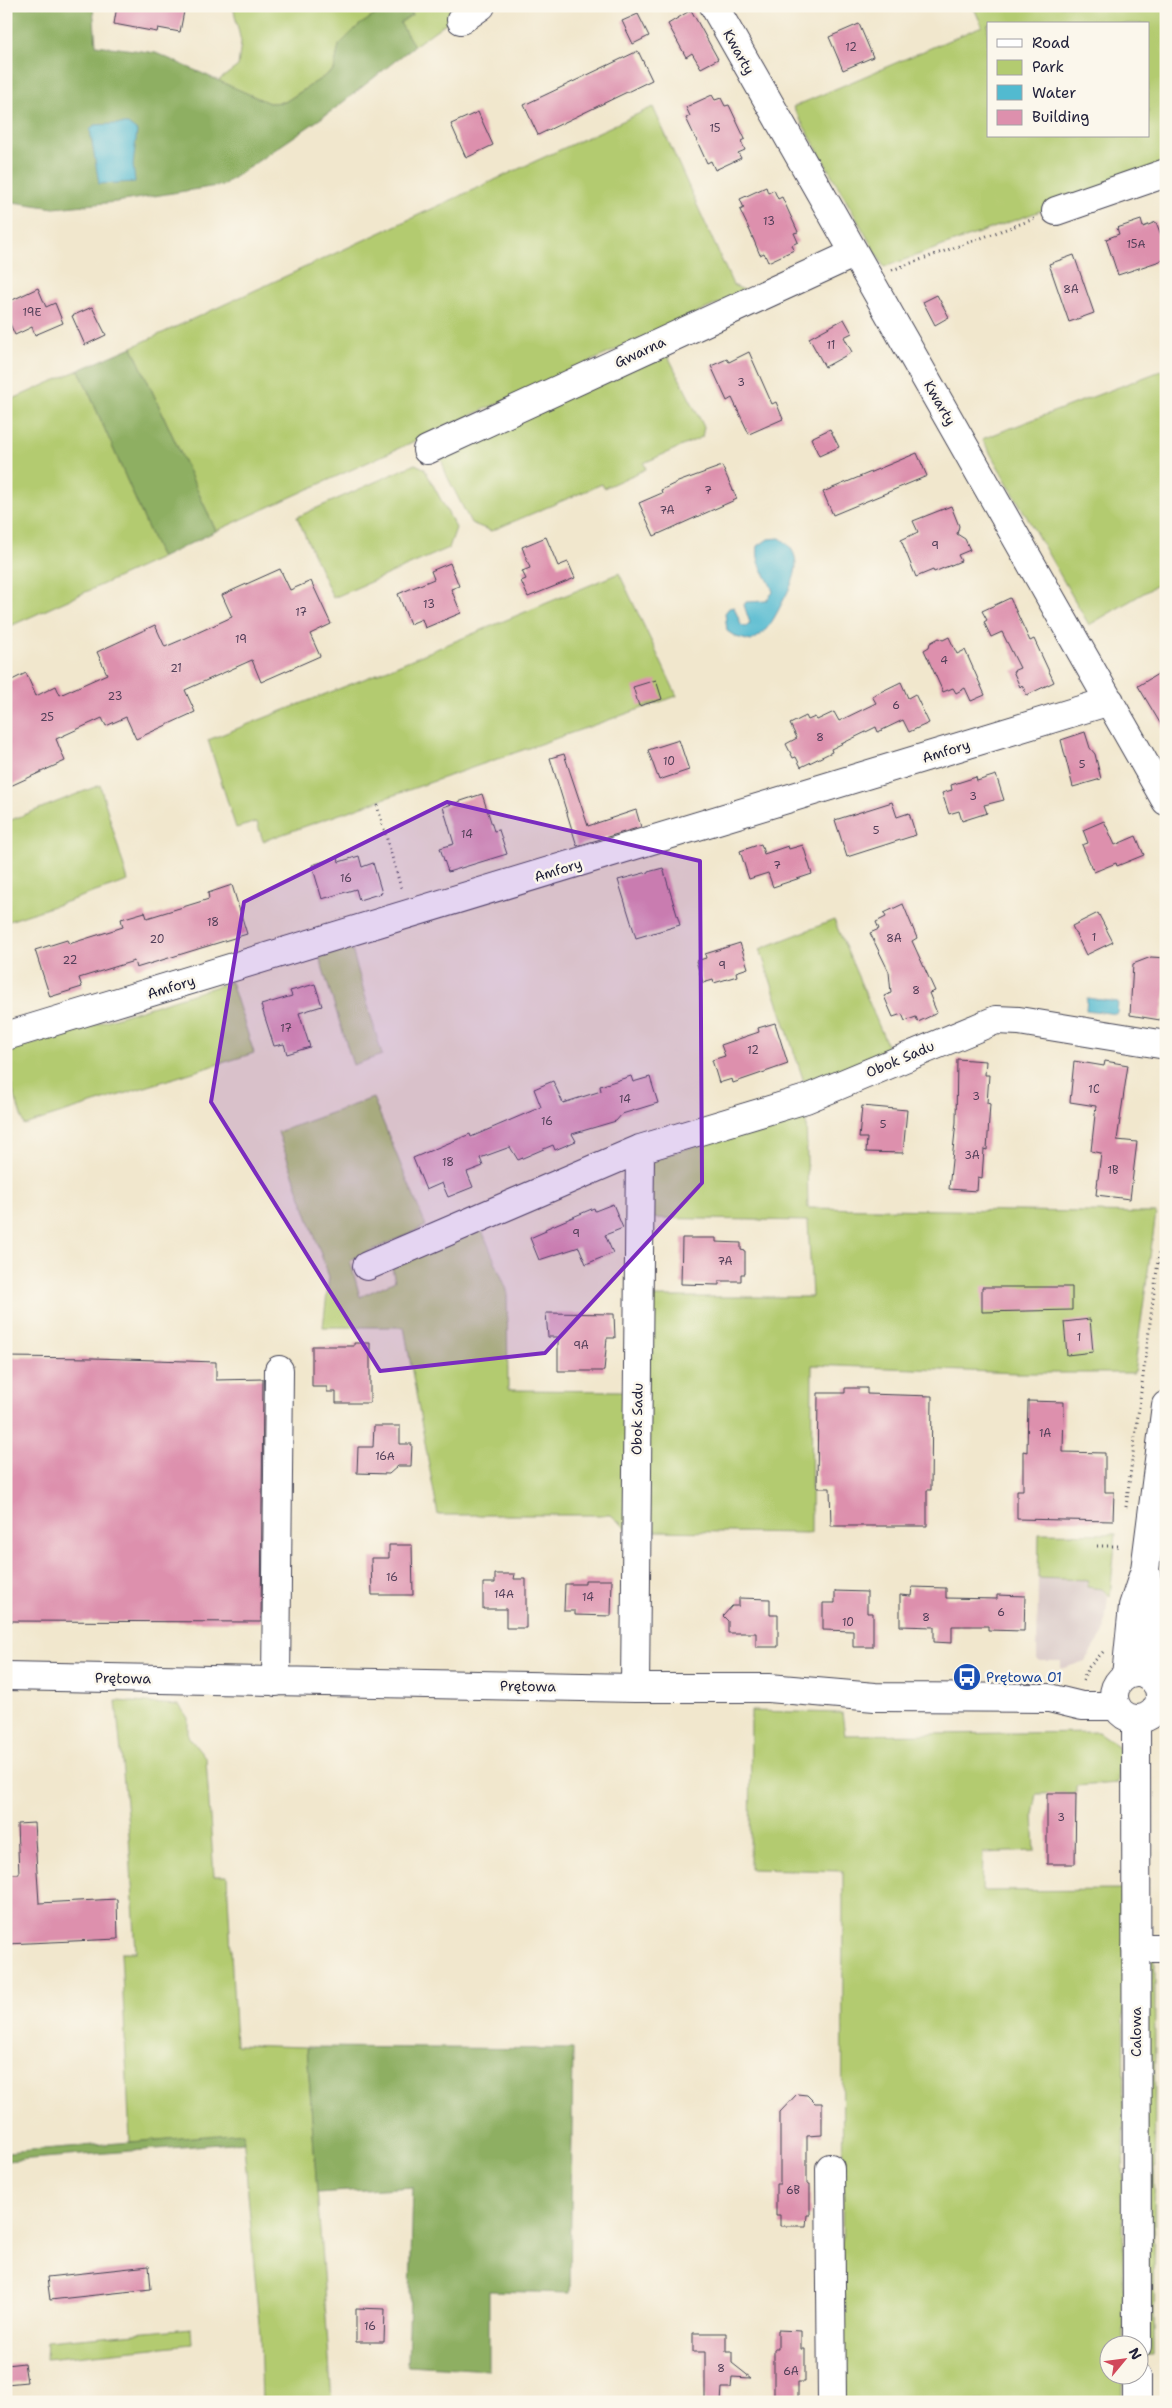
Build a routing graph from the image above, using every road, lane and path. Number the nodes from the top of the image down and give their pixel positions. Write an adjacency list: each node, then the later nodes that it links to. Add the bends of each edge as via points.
1 (714, 6): 4 (street, Kwarty)
2 (1166, 173): 3 (street)
3 (1056, 211): 5 (path)
4 (853, 254): 6 (street, Gwarna); 7 (street, Kwarty)
5 (889, 271)
6 (427, 450)
7 (1110, 701): 8 (street, Kwarty); 10 (street, Amfory)
8 (1166, 801)
9 (377, 805): 10 (path)
10 (410, 915): 11 (street, Amfory)
11 (6, 1036)
12 (1166, 1045): 13 (street, Obok Sadu, via 996,1020 806,1099)
13 (640, 1149): 15 (street, Obok Sadu); 27 (street, Obok Sadu)
14 (1166, 1200): 18 (path)
15 (367, 1266)
16 (279, 1370): 26 (street)
17 (1166, 1405): 28 (street, Calowa, via 1145,1570 1133,1606)
18 (1126, 1508)
19 (1123, 1537): 21 (path)
20 (1097, 1546): 21 (path)
21 (1122, 1546): 22 (path)
22 (1121, 1555)
23 (1106, 1648): 25 (path)
24 (6, 1676): 26 (street, Prętowa)
25 (1083, 1677)
26 (276, 1682): 27 (street, Prętowa)
27 (635, 1688): 28 (street, Prętowa, via 769,1688 875,1697 1049,1698 1082,1706)
28 (1138, 1694): 29 (street, Calowa)
29 (1136, 1948): 30 (street); 32 (street, Calowa)
30 (1166, 1948)
31 (830, 2168): 34 (street)
32 (1137, 2336)
33 (1137, 2386): 35 (street)
34 (832, 2402)
35 (1137, 2402)

